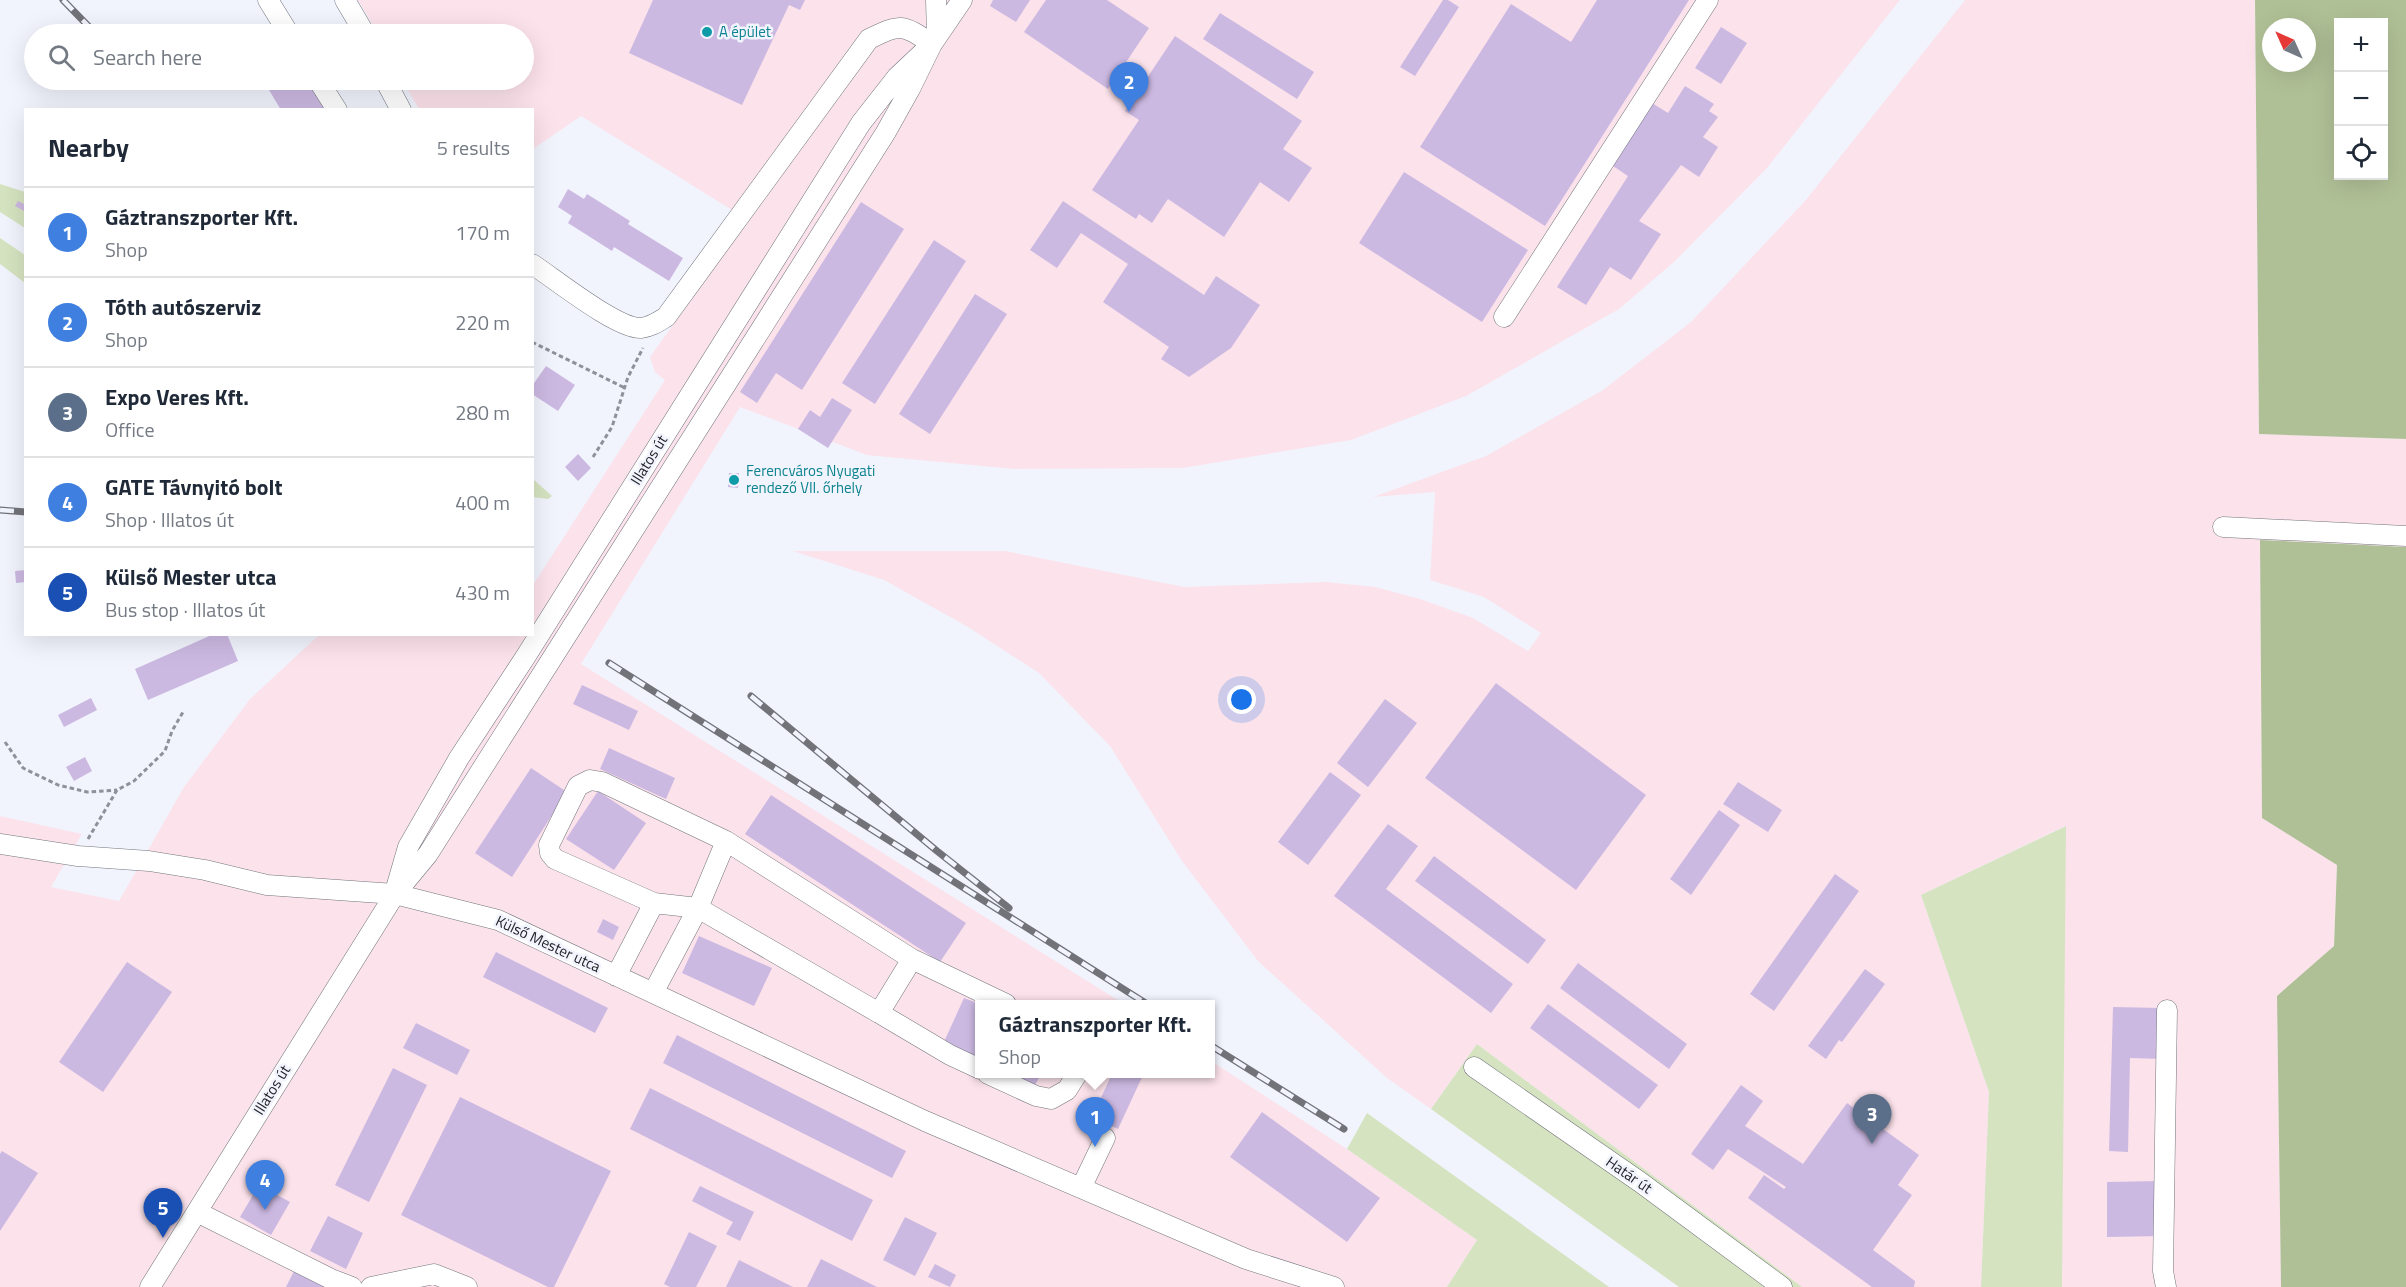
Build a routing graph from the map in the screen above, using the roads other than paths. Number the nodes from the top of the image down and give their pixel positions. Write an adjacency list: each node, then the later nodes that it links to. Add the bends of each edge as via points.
1 (345, 0): 7 (street)
2 (936, 0): 8 (street)
3 (962, 0): 8 (street, Illatos út)
4 (1708, 0): 14 (street)
5 (273, 2): 6 (street)
6 (284, 24)
7 (359, 24)
8 (934, 40): 13 (street, via 909,28 893,27 869,39 666,317 656,324 640,328 621,324); 19 (street, Illatos út, via 879,141 428,854)
9 (324, 90): 11 (street)
10 (391, 90): 12 (street)
11 (336, 108)
12 (400, 108)
13 (534, 265)
14 (1504, 317)
15 (2223, 527): 16 (street)
16 (2406, 536)
17 (726, 841): 20 (street, via 602,782 590,780 578,786 549,845 550,853 555,859); 21 (street); 22 (street)
18 (0, 844): 19 (street, Külső Mester utca, via 160,863 267,885)
19 (395, 894): 23 (street, Külső Mester utca, via 498,920); 34 (street, Illatos út)
20 (654, 903): 21 (street); 23 (street)
21 (698, 908): 24 (street); 27 (street)
22 (912, 959): 25 (street); 27 (street)
23 (616, 976): 24 (street, Külső Mester utca)
24 (653, 993): 33 (street, Külső Mester utca, via 925,1121)
25 (996, 1000)
26 (2167, 1010): 41 (street, via 2163,1271)
27 (879, 1013): 28 (street)
28 (975, 1067)
29 (1474, 1067): 40 (street, Határ út)
30 (997, 1078): 31 (street, via 1052,1099 1067,1090)
31 (1074, 1078)
32 (1105, 1138): 33 (street)
33 (1081, 1188): 39 (street, Külső Mester utca, via 1246,1259)
34 (197, 1212): 35 (street, Illatos út); 36 (street)
35 (150, 1287)
36 (352, 1287)
37 (371, 1287): 38 (street, via 434,1274)
38 (467, 1287)
39 (1334, 1287)
40 (1782, 1287)
41 (2166, 1287)

